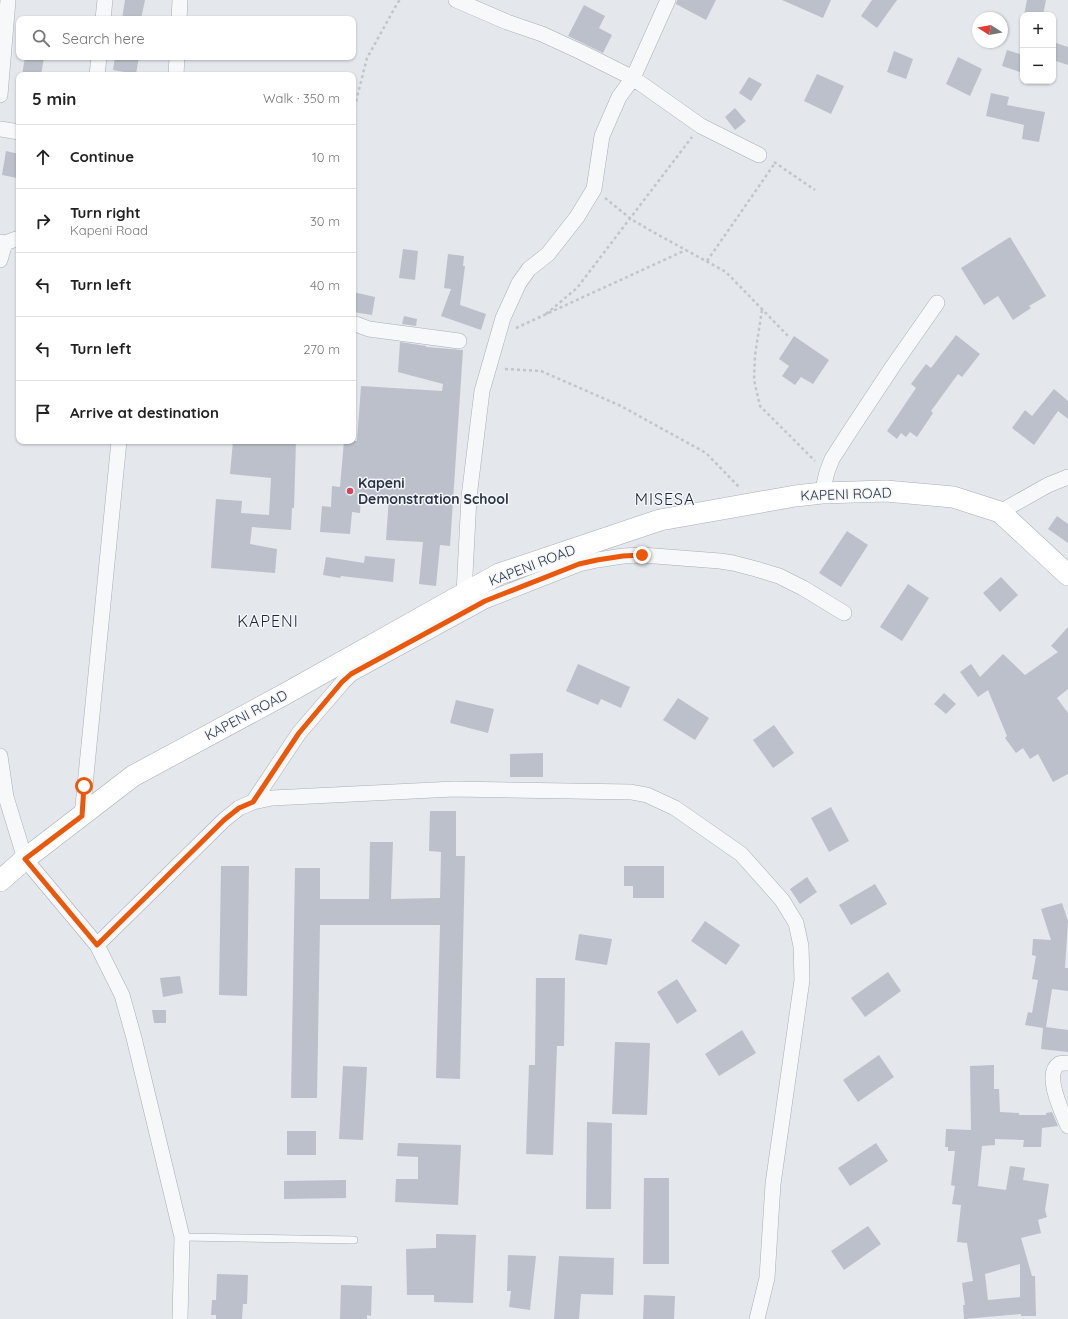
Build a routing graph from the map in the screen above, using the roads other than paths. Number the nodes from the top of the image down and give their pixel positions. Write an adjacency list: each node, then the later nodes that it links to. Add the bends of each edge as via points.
1 (8, 0): 13 (street)
2 (105, 0): 6 (street)
3 (180, 0): 7 (street)
4 (456, 0): 12 (street, via 506,22 542,34)
5 (668, 0): 12 (street)
6 (103, 16)
7 (179, 16)
8 (99, 60): 10 (street)
9 (177, 60): 11 (street)
10 (97, 72)
11 (176, 72)
12 (633, 78): 16 (street, via 701,126); 28 (street, via 619,97 602,136 594,189 577,217 548,254 529,269 519,283 496,338 482,390 469,497)
13 (0, 95)
14 (0, 128): 15 (street)
15 (16, 131)
16 (759, 155)
17 (16, 239): 18 (street)
18 (2, 242): 19 (street)
19 (0, 260)
20 (937, 303): 25 (street, via 832,459)
21 (356, 324): 22 (street, via 369,329)
22 (459, 341)
23 (119, 444): 32 (street)
24 (1068, 477): 26 (street, via 1048,485)
25 (822, 493): 26 (main road, KAPENI ROAD, via 886,491 926,494 953,497); 28 (main road, KAPENI ROAD, via 660,520 499,574)
26 (1000, 512): 27 (main road, KAPENI ROAD)
27 (1068, 575)
28 (464, 594): 32 (main road, KAPENI ROAD, via 133,776)
29 (844, 613): 31 (street, via 779,576 733,563 642,555 579,564 485,601 351,674 299,733)
30 (0, 756): 33 (street, via 6,797)
31 (253, 802): 35 (street, via 239,808 224,820); 41 (street, via 272,798 454,789 631,792 647,795 675,808 741,854 782,900 796,923 801,946 802,980 773,1184 767,1278)
32 (82, 816): 33 (main road, KAPENI ROAD)
33 (25, 859): 34 (main road, KAPENI ROAD); 35 (street)
34 (0, 881)
35 (97, 945): 38 (street, via 122,995)
36 (1068, 1062): 37 (street, via 1058,1065 1053,1071 1054,1092)
37 (1068, 1126)
38 (182, 1237): 39 (lane); 40 (street)
39 (354, 1240)
40 (180, 1319)
41 (757, 1319)

